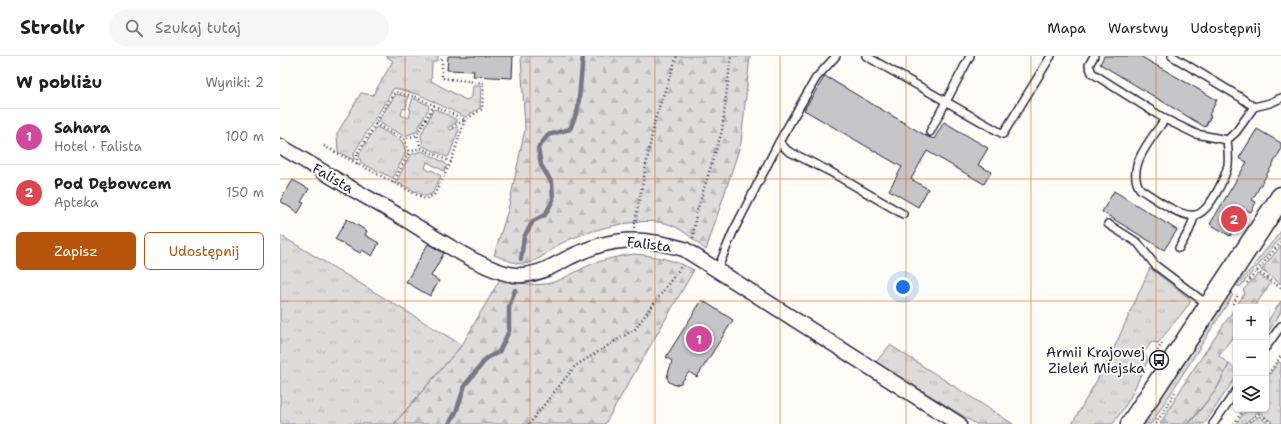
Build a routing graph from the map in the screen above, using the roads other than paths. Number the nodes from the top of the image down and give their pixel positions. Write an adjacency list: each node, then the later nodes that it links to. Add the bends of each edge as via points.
1 (836, 56): 13 (lane, via 816,78)
2 (866, 56): 8 (lane)
3 (970, 56): 8 (lane)
4 (1051, 56): 8 (lane, via 1003,134)
5 (1094, 56): 10 (lane, via 1089,65 1092,73)
6 (1172, 56): 9 (lane)
7 (1281, 98): 9 (lane)
8 (947, 103): 11 (lane)
9 (1254, 107): 12 (lane)
10 (1164, 119): 12 (lane, via 1196,134); 17 (lane, via 1141,157 1136,184 1140,189 1179,212)
11 (930, 132)
12 (1227, 140): 17 (lane, via 1227,166 1210,204)
13 (779, 142): 16 (lane, via 788,151); 20 (lane, via 733,232)
14 (280, 146): 20 (street, Falista, via 450,246 508,274 532,274 599,244 632,239 684,249)
15 (1281, 197): 21 (street)
16 (903, 214)
17 (1195, 215): 19 (lane)
18 (1108, 224): 21 (lane, via 1138,243 1155,265)
19 (1179, 248)
20 (718, 270): 25 (street, Falista)
21 (1208, 305): 26 (street)
22 (1281, 326): 23 (lane)
23 (1269, 343)
24 (1233, 394): 27 (lane)
25 (959, 424)
26 (1131, 424)
27 (1213, 424)

